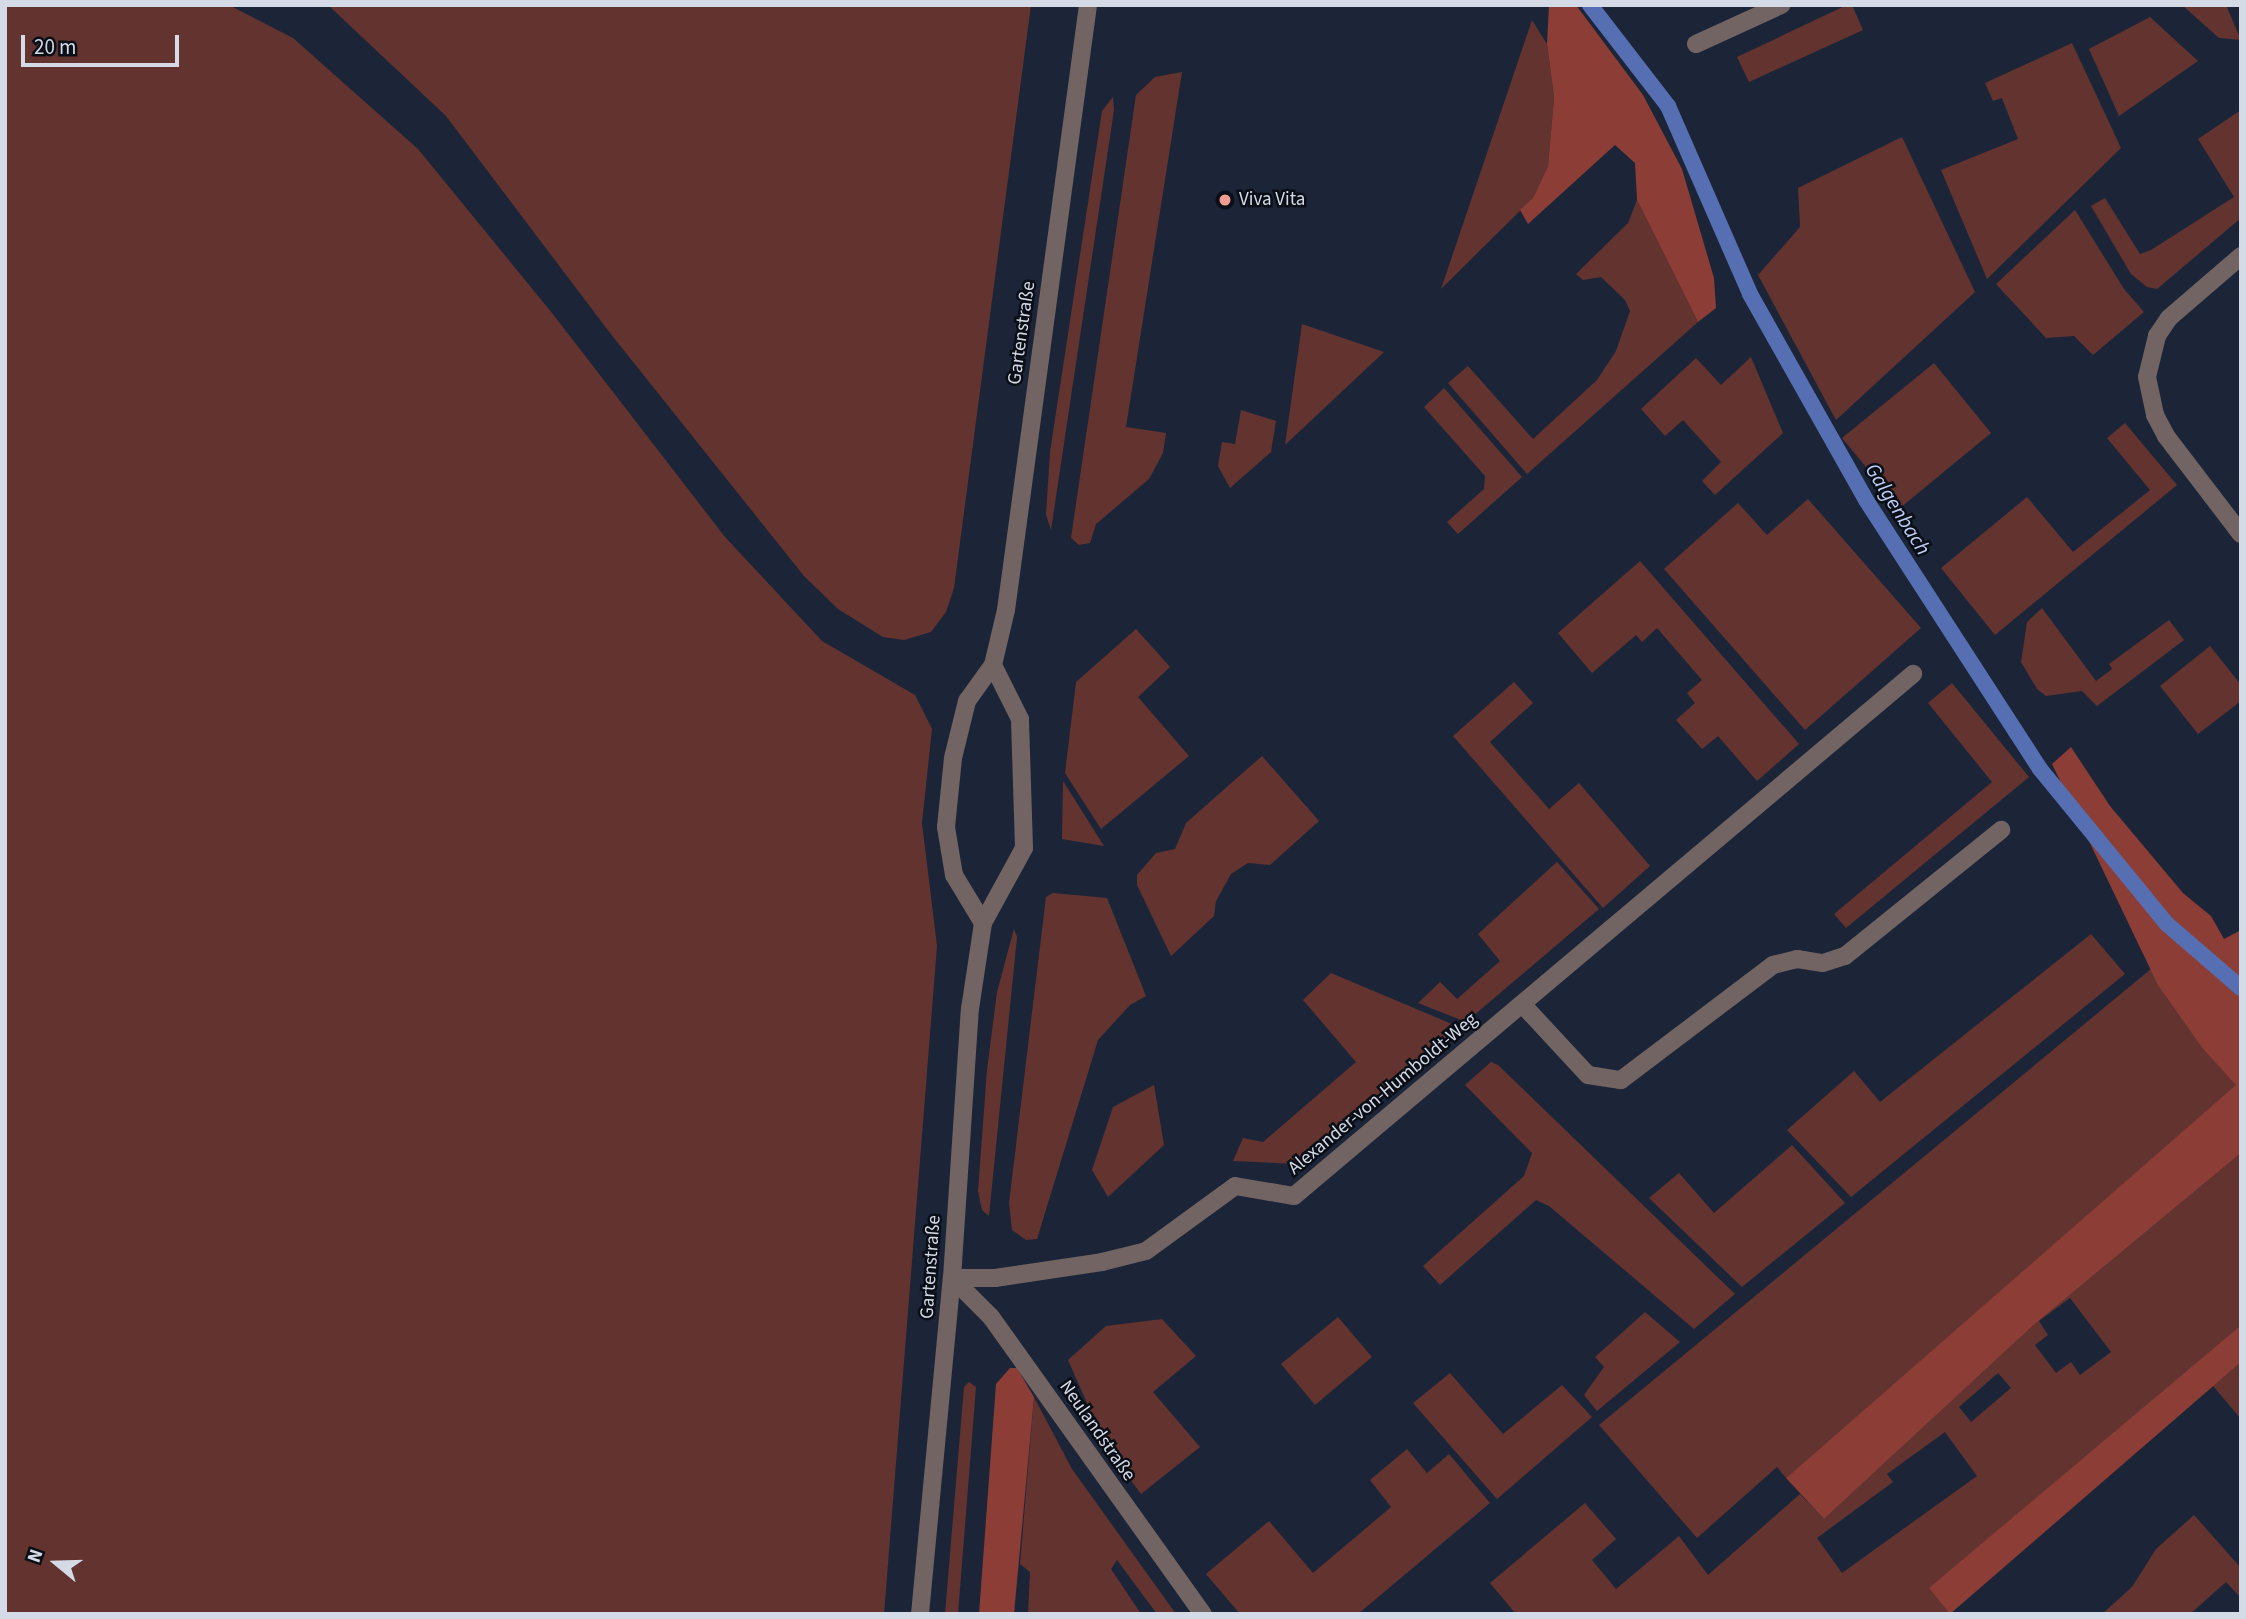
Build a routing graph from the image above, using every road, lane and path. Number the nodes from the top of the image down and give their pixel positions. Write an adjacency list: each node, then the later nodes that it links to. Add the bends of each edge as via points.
1 (1088, 5): 6 (street, Gartenstraße, via 1013,565)
2 (1781, 5): 3 (street)
3 (1696, 44)
4 (2241, 256): 5 (street, via 2169,318 2157,336 2147,377 2155,415 2166,436)
5 (2241, 534)
6 (993, 665): 9 (street, Gartenstraße, via 1020,719 1024,848); 9 (street, Gartenstraße, via 967,701 953,758 946,827 954,876)
7 (1913, 674): 10 (street, Alexander-von-Humboldt-Weg)
8 (2001, 830): 10 (street, via 1845,956 1773,965 1621,1080 1588,1074)
9 (983, 923): 11 (street, Gartenstraße, via 965,1065)
10 (1522, 1004): 11 (street, Alexander-von-Humboldt-Weg, via 1294,1196 1234,1186 1146,1251 995,1278)
11 (952, 1278): 12 (street, Gartenstraße); 13 (street, Neulandstraße, via 992,1317)
12 (920, 1614)
13 (1203, 1614)

